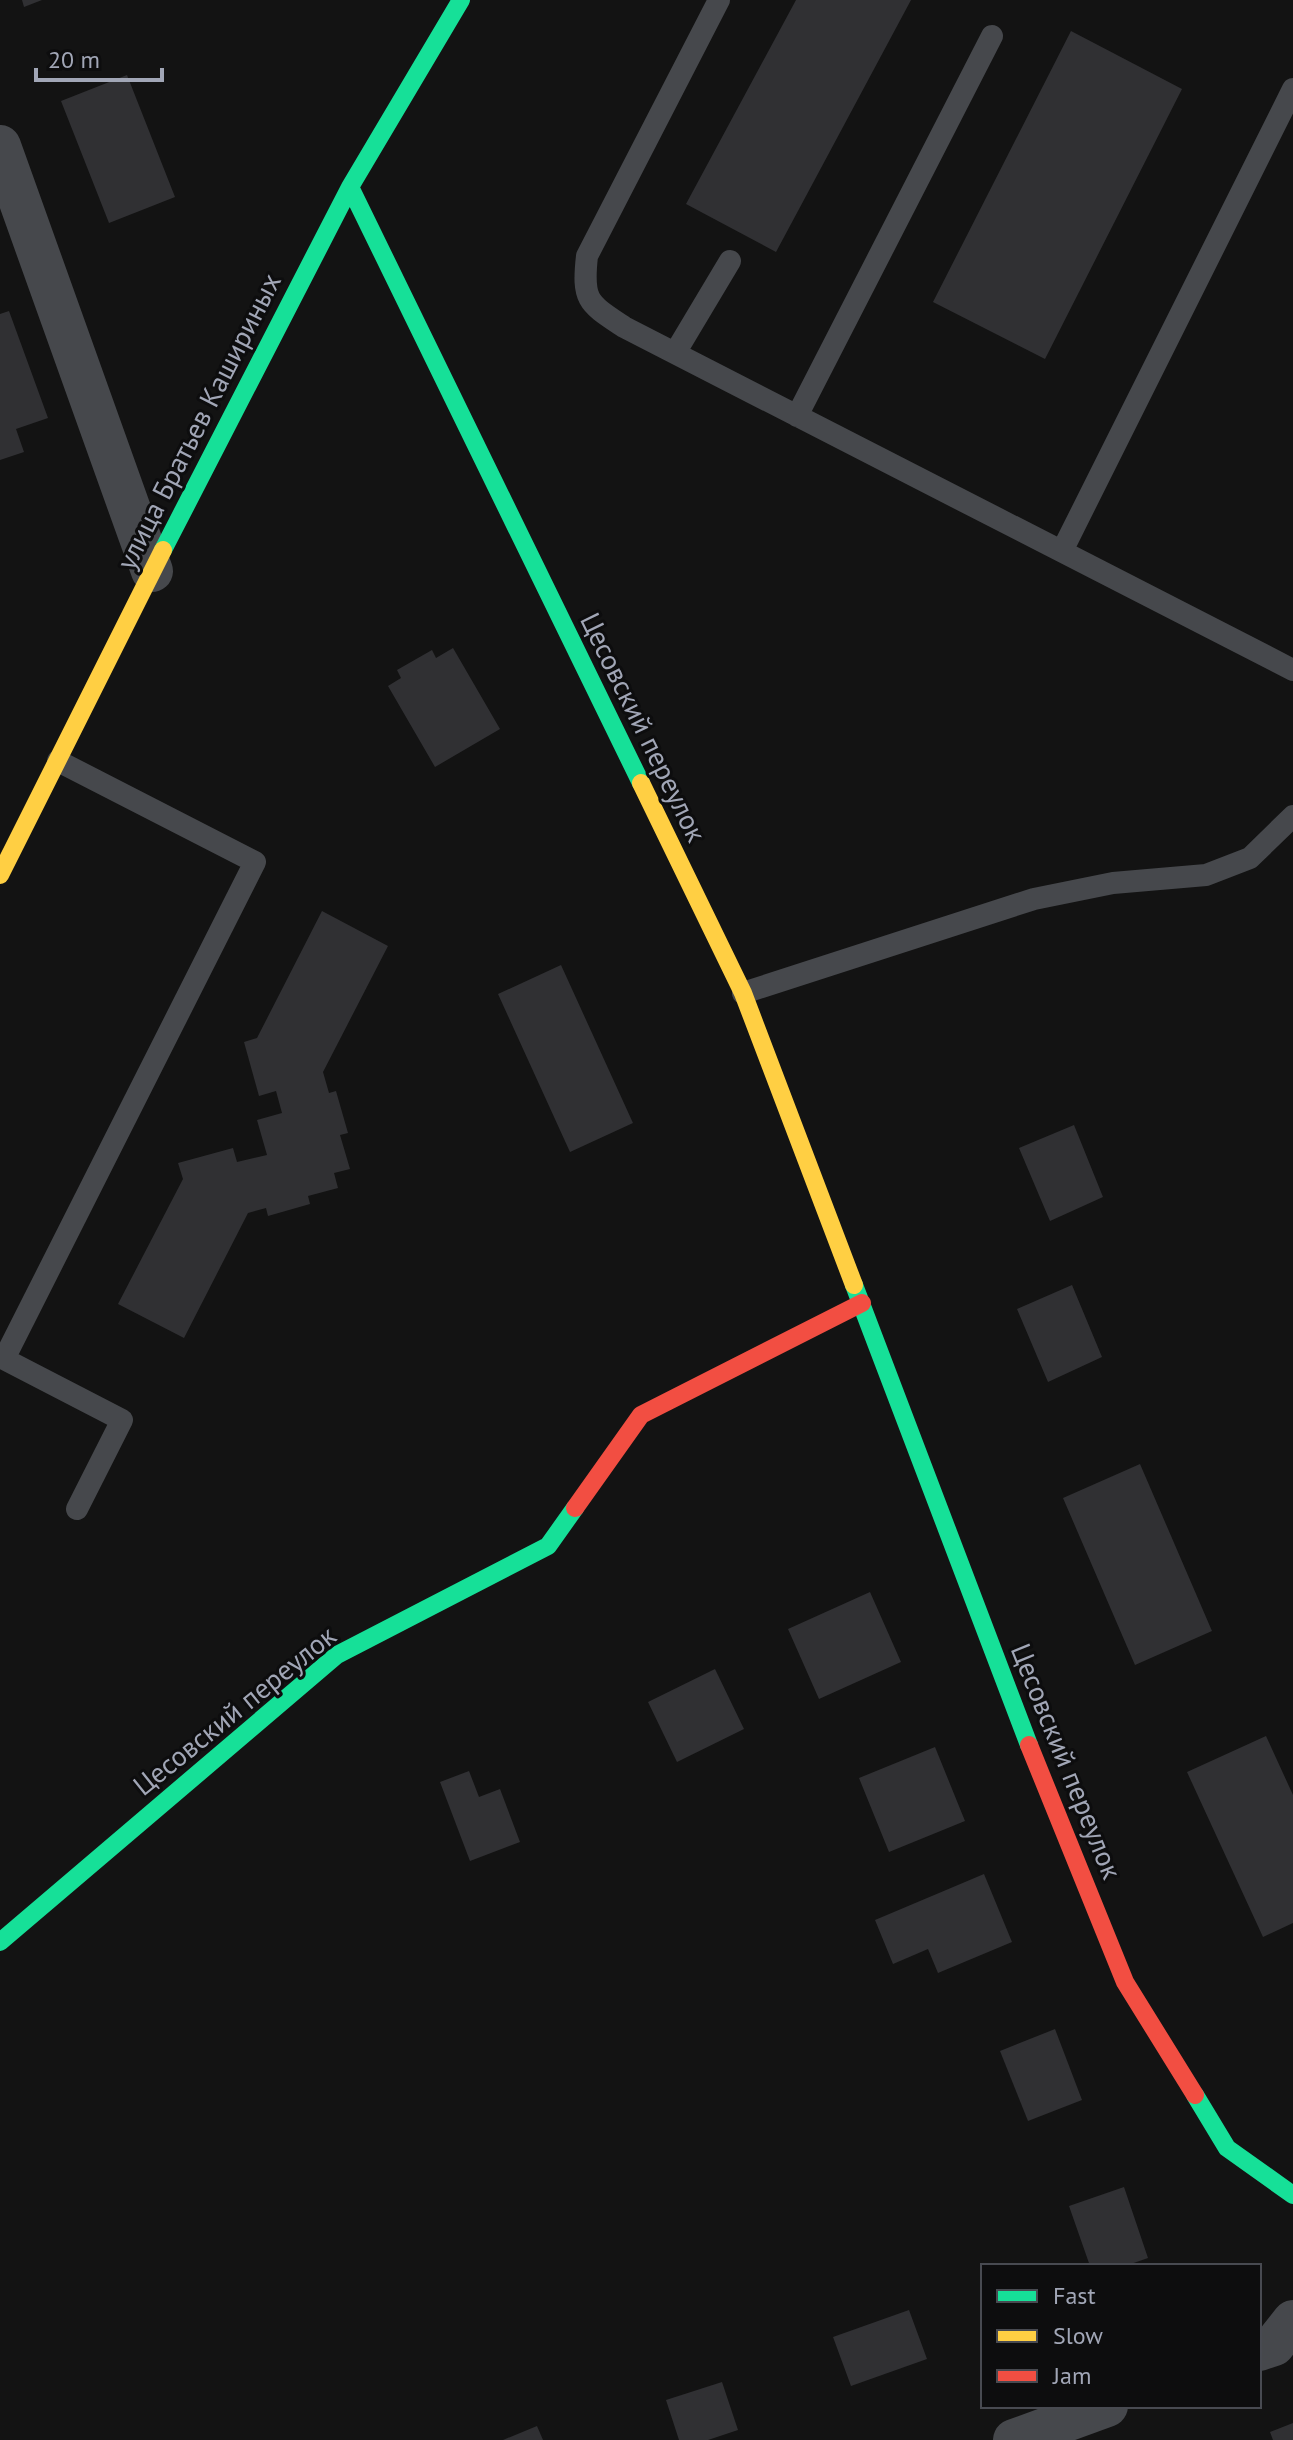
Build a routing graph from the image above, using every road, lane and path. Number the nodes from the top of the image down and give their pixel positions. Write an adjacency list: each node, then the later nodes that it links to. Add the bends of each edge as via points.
1 (461, 0): 6 (street, улица Братьев Кашириных)
2 (719, 0): 8 (lane, via 587,256 584,285 595,307)
3 (992, 36): 9 (lane)
4 (1293, 89): 10 (lane)
5 (0, 146): 11 (street)
6 (350, 187): 11 (street, улица Братьев Кашириных); 16 (street, Цесовский переулок)
7 (730, 261): 8 (lane)
8 (675, 353): 9 (lane)
9 (797, 416): 10 (lane)
10 (1062, 551): 12 (lane)
11 (152, 571): 13 (street, улица Братьев Кашириных)
12 (1293, 670)
13 (58, 761): 15 (street, улица Братьев Кашириных); 18 (lane, via 255,862 4,1359 122,1420)
14 (1293, 816): 16 (lane, via 1250,858 1206,875 1113,883 1034,899)
15 (0, 875)
16 (743, 993): 17 (street, Цесовский переулок)
17 (862, 1303): 19 (street, Цесовский переулок, via 641,1415 548,1546 337,1655); 20 (street, Цесовский переулок, via 1029,1746 1125,1982 1227,2148)
18 (77, 1509)
19 (0, 1942)
20 (1293, 2195)
21 (1293, 2321): 22 (street, via 1274,2345)
22 (1261, 2349)
23 (1102, 2408): 24 (street)
24 (1014, 2440)

